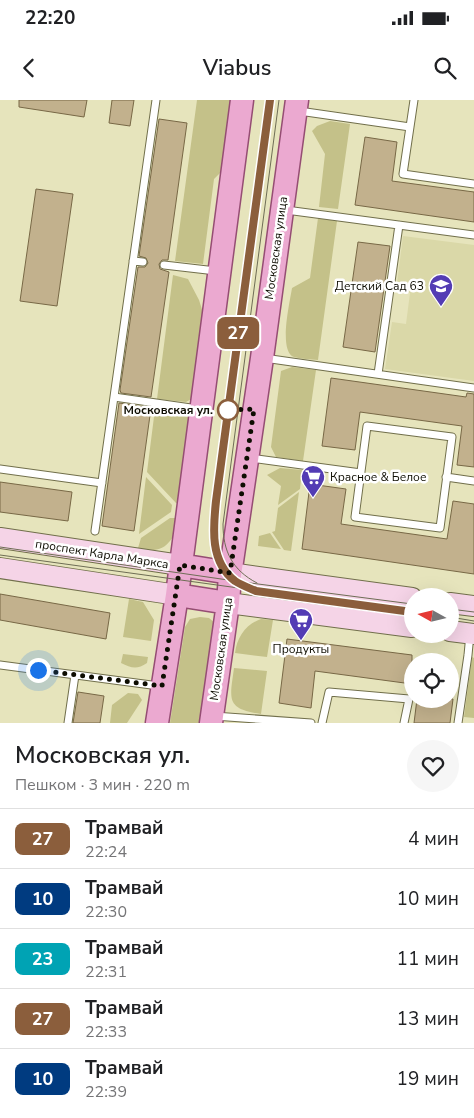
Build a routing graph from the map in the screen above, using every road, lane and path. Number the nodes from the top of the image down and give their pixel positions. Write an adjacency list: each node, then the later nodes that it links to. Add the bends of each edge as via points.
1 (156, 100): 10 (lane)
2 (242, 100): 13 (main road)
3 (414, 100): 5 (lane)
4 (296, 105): 5 (lane); 7 (main road, Московская улица)
5 (410, 128): 6 (lane, via 403,174)
6 (474, 184)
7 (282, 209): 8 (lane); 14 (main road, Московская улица)
8 (399, 224): 9 (lane); 15 (lane)
9 (474, 235)
10 (133, 261): 11 (lane); 17 (lane)
11 (143, 262)
12 (164, 265): 13 (lane)
13 (218, 272): 18 (main road)
14 (262, 358): 15 (lane); 19 (main road, Московская улица)
15 (378, 374): 16 (lane)
16 (474, 388)
17 (114, 397): 18 (lane); 24 (lane)
18 (201, 409): 27 (main road)
19 (247, 458): 21 (lane); 29 (main road, Московская улица)
20 (0, 469): 24 (lane)
21 (361, 473): 22 (lane, via 367,426 452,437); 22 (lane, via 355,517 440,528)
22 (446, 478): 23 (lane)
23 (474, 481)
24 (102, 483): 25 (lane)
25 (95, 531)
26 (0, 538): 27 (main road, проспект Карла Маркса)
27 (180, 565): 29 (main road, проспект Карла Маркса); 30 (main road)
28 (0, 568): 30 (main road)
29 (230, 573): 31 (main road, проспект Карла Маркса); 32 (main road, Московская улица)
30 (176, 595): 32 (main road); 39 (main road)
31 (404, 597)
32 (228, 603): 35 (main road); 40 (main road, Московская улица)
33 (459, 604): 34 (main road)
34 (474, 606)
35 (404, 626)
36 (465, 633): 46 (lane, via 468,656)
37 (0, 665): 38 (lane)
38 (75, 676): 39 (lane); 41 (lane)
39 (162, 686): 42 (main road)
40 (212, 720): 43 (lane)
41 (68, 723)
42 (157, 723)
43 (311, 723)
44 (322, 723): 45 (lane, via 329,692 409,699)
45 (404, 723)
46 (458, 723)

